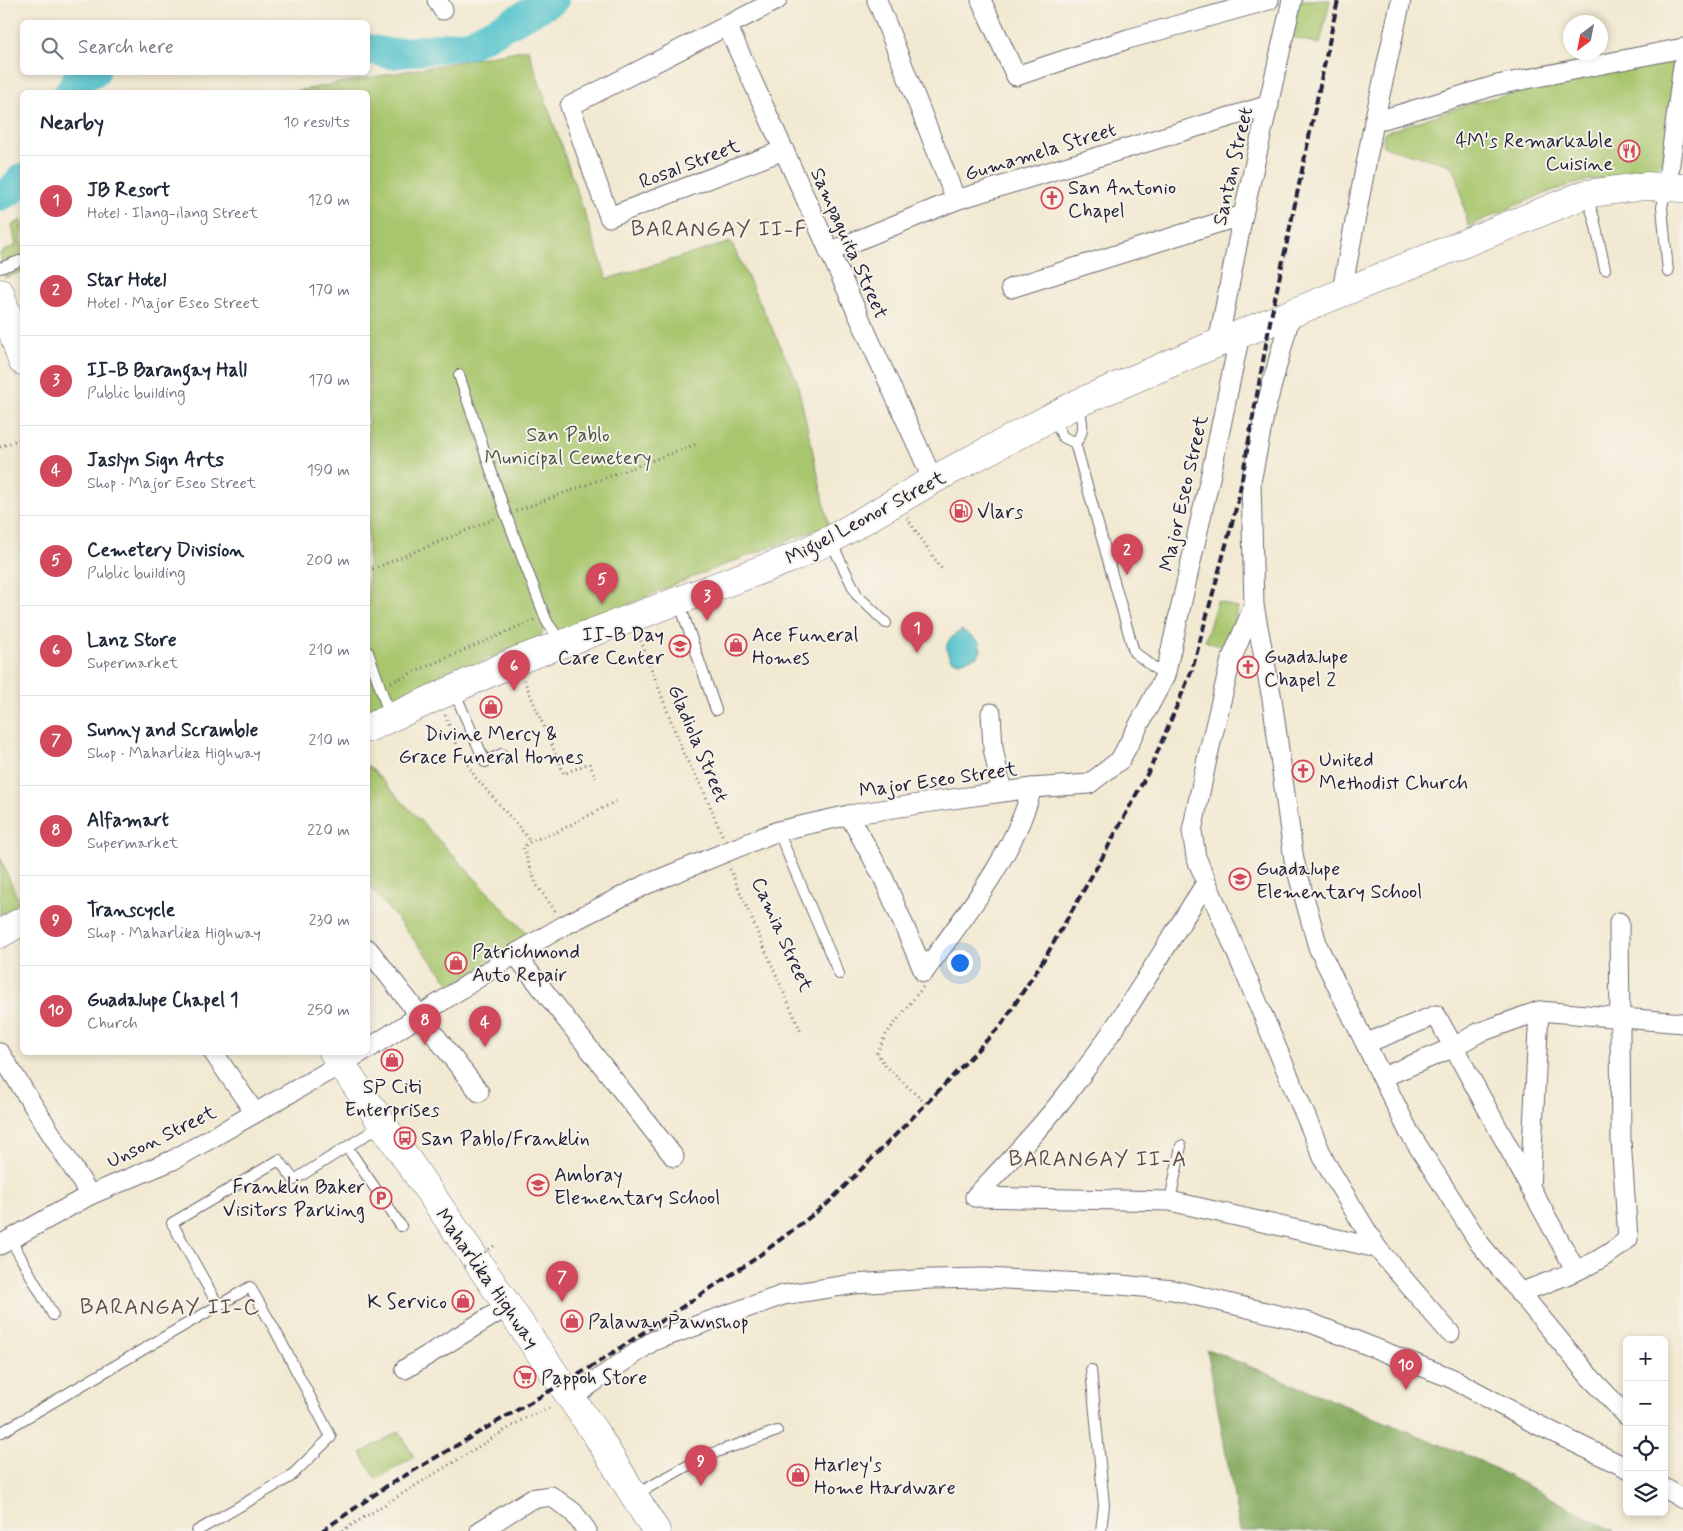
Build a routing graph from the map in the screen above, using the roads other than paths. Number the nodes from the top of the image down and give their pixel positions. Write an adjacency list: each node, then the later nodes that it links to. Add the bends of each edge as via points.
1 (777, 0): 7 (street)
2 (877, 0): 15 (street)
3 (981, 0): 4 (street, via 1016,76 1128,39)
4 (1269, 0)
5 (1292, 0): 10 (street, Santan Street)
6 (1401, 0): 11 (street)
7 (727, 25): 12 (street, Sampaguita Street); 12 (street, Rosal Street, via 570,106 609,217)
8 (1683, 48): 11 (street, via 1497,85)
9 (1683, 65): 13 (street)
10 (1269, 105): 15 (street, Gumamela Street); 16 (street, Santan Street)
11 (1374, 122): 23 (street)
12 (784, 150): 17 (street, Sampaguita Street)
13 (1675, 187): 14 (street, Miguel Leonor Street, via 1645,186); 21 (lane, via 1662,207)
14 (1586, 194): 20 (lane); 23 (street, Miguel Leonor Street)
15 (956, 200): 17 (street, Gumamela Street)
16 (1243, 215): 22 (street); 26 (street, Santan Street)
17 (829, 252): 32 (street, Sampaguita Street)
18 (20, 261): 19 (lane)
19 (0, 268)
20 (1605, 269)
21 (1668, 272)
22 (1011, 288)
23 (1341, 295): 25 (street, Miguel Leonor Street)
24 (2, 305): 27 (street)
25 (1281, 317): 26 (street, Miguel Leonor Street); 35 (street, via 1251,482)
26 (1229, 339): 29 (street, Miguel Leonor Street); 39 (street, Major Eseo Street, via 1212,469)
27 (20, 355)
28 (459, 375): 37 (lane, via 506,515 545,616)
29 (1078, 403): 30 (street, Miguel Leonor Street); 31 (lane, via 1084,428)
30 (1053, 417): 31 (lane, via 1063,437); 32 (street, Miguel Leonor Street)
31 (1075, 443): 39 (lane, via 1134,652)
32 (933, 480): 33 (street, Miguel Leonor Street)
33 (830, 540): 34 (street, Miguel Leonor Street, via 790,559); 36 (lane, via 857,595)
34 (679, 601): 37 (street, Miguel Leonor Street); 41 (lane)
35 (1254, 606): 49 (street, via 1231,660 1192,831 1196,857); 58 (street, via 1272,700 1294,860 1318,947)
36 (886, 623)
37 (563, 643): 40 (street, Miguel Leonor Street)
38 (370, 658): 43 (lane, via 379,687)
39 (1165, 676): 45 (street, Major Eseo Street, via 1120,760 1089,784)
40 (453, 688): 43 (street, Miguel Leonor Street); 44 (lane, via 485,762)
41 (716, 710)
42 (991, 713): 46 (street, via 993,748)
43 (379, 722)
44 (502, 754)
45 (1032, 788): 46 (street, Major Eseo Street); 47 (street, via 1025,814 993,873 924,972 883,877)
46 (1002, 792): 47 (street, Major Eseo Street)
47 (849, 815): 48 (street, Major Eseo Street)
48 (778, 831): 52 (street, Major Eseo Street, via 645,885); 53 (lane)
49 (1206, 883): 73 (street, via 1082,1074 1035,1134 975,1198); 76 (street, via 1325,1162)
50 (1619, 922): 56 (street)
51 (370, 952): 55 (street)
52 (515, 954): 55 (street, Major Eseo Street); 70 (street)
53 (839, 974)
54 (1539, 1011): 56 (street); 60 (street, via 1478,1033); 71 (street)
55 (420, 1015): 59 (street, Major Eseo Street); 65 (street)
56 (1619, 1018): 57 (street); 77 (street, via 1621,1140 1628,1239)
57 (1683, 1023)
58 (1367, 1043): 60 (street, via 1436,1015); 64 (street)
59 (370, 1048)
60 (1452, 1048): 64 (street); 71 (street)
61 (0, 1053): 72 (street)
62 (215, 1055): 66 (street)
63 (345, 1057): 66 (street, Unson Street); 67 (street, Maharlika Highway)
64 (1383, 1077): 78 (street, via 1409,1132 1480,1244)
65 (479, 1092)
66 (255, 1113): 72 (street, Unson Street, via 173,1160)
67 (383, 1124): 69 (lane); 80 (street, Maharlika Highway)
68 (1182, 1146): 73 (lane)
69 (347, 1147): 74 (lane); 79 (lane, via 294,1180 279,1160 172,1223)
70 (674, 1157)
71 (1530, 1188): 77 (street)
72 (90, 1195): 75 (street, Unson Street)
73 (1170, 1201): 76 (street)
74 (401, 1226)
75 (6, 1243): 81 (lane)
76 (1377, 1248): 82 (street)
77 (1576, 1271): 78 (street)
78 (1519, 1293): 86 (street)
79 (218, 1305): 88 (lane); 93 (lane, via 250,1287 331,1437 290,1477)
80 (508, 1306): 83 (street); 85 (street, Maharlika Highway)
81 (53, 1315)
82 (1450, 1333)
83 (406, 1369)
84 (1091, 1370): 97 (lane, via 1104,1505)
85 (571, 1398): 89 (street, via 653,1341 783,1295 854,1284 931,1279 986,1278 1112,1284 1173,1290 1311,1323 1450,1378); 91 (street, Maharlika Highway)
86 (1623, 1412)
87 (777, 1431): 91 (lane, via 705,1456)
88 (0, 1433)
89 (1623, 1466)
90 (1668, 1490): 92 (street)
91 (634, 1495): 96 (street, Maharlika Highway)
92 (1683, 1499)
93 (197, 1531)
94 (480, 1531): 95 (street, via 531,1499 550,1496 573,1512)
95 (587, 1531)
96 (656, 1531)
97 (1100, 1531)

